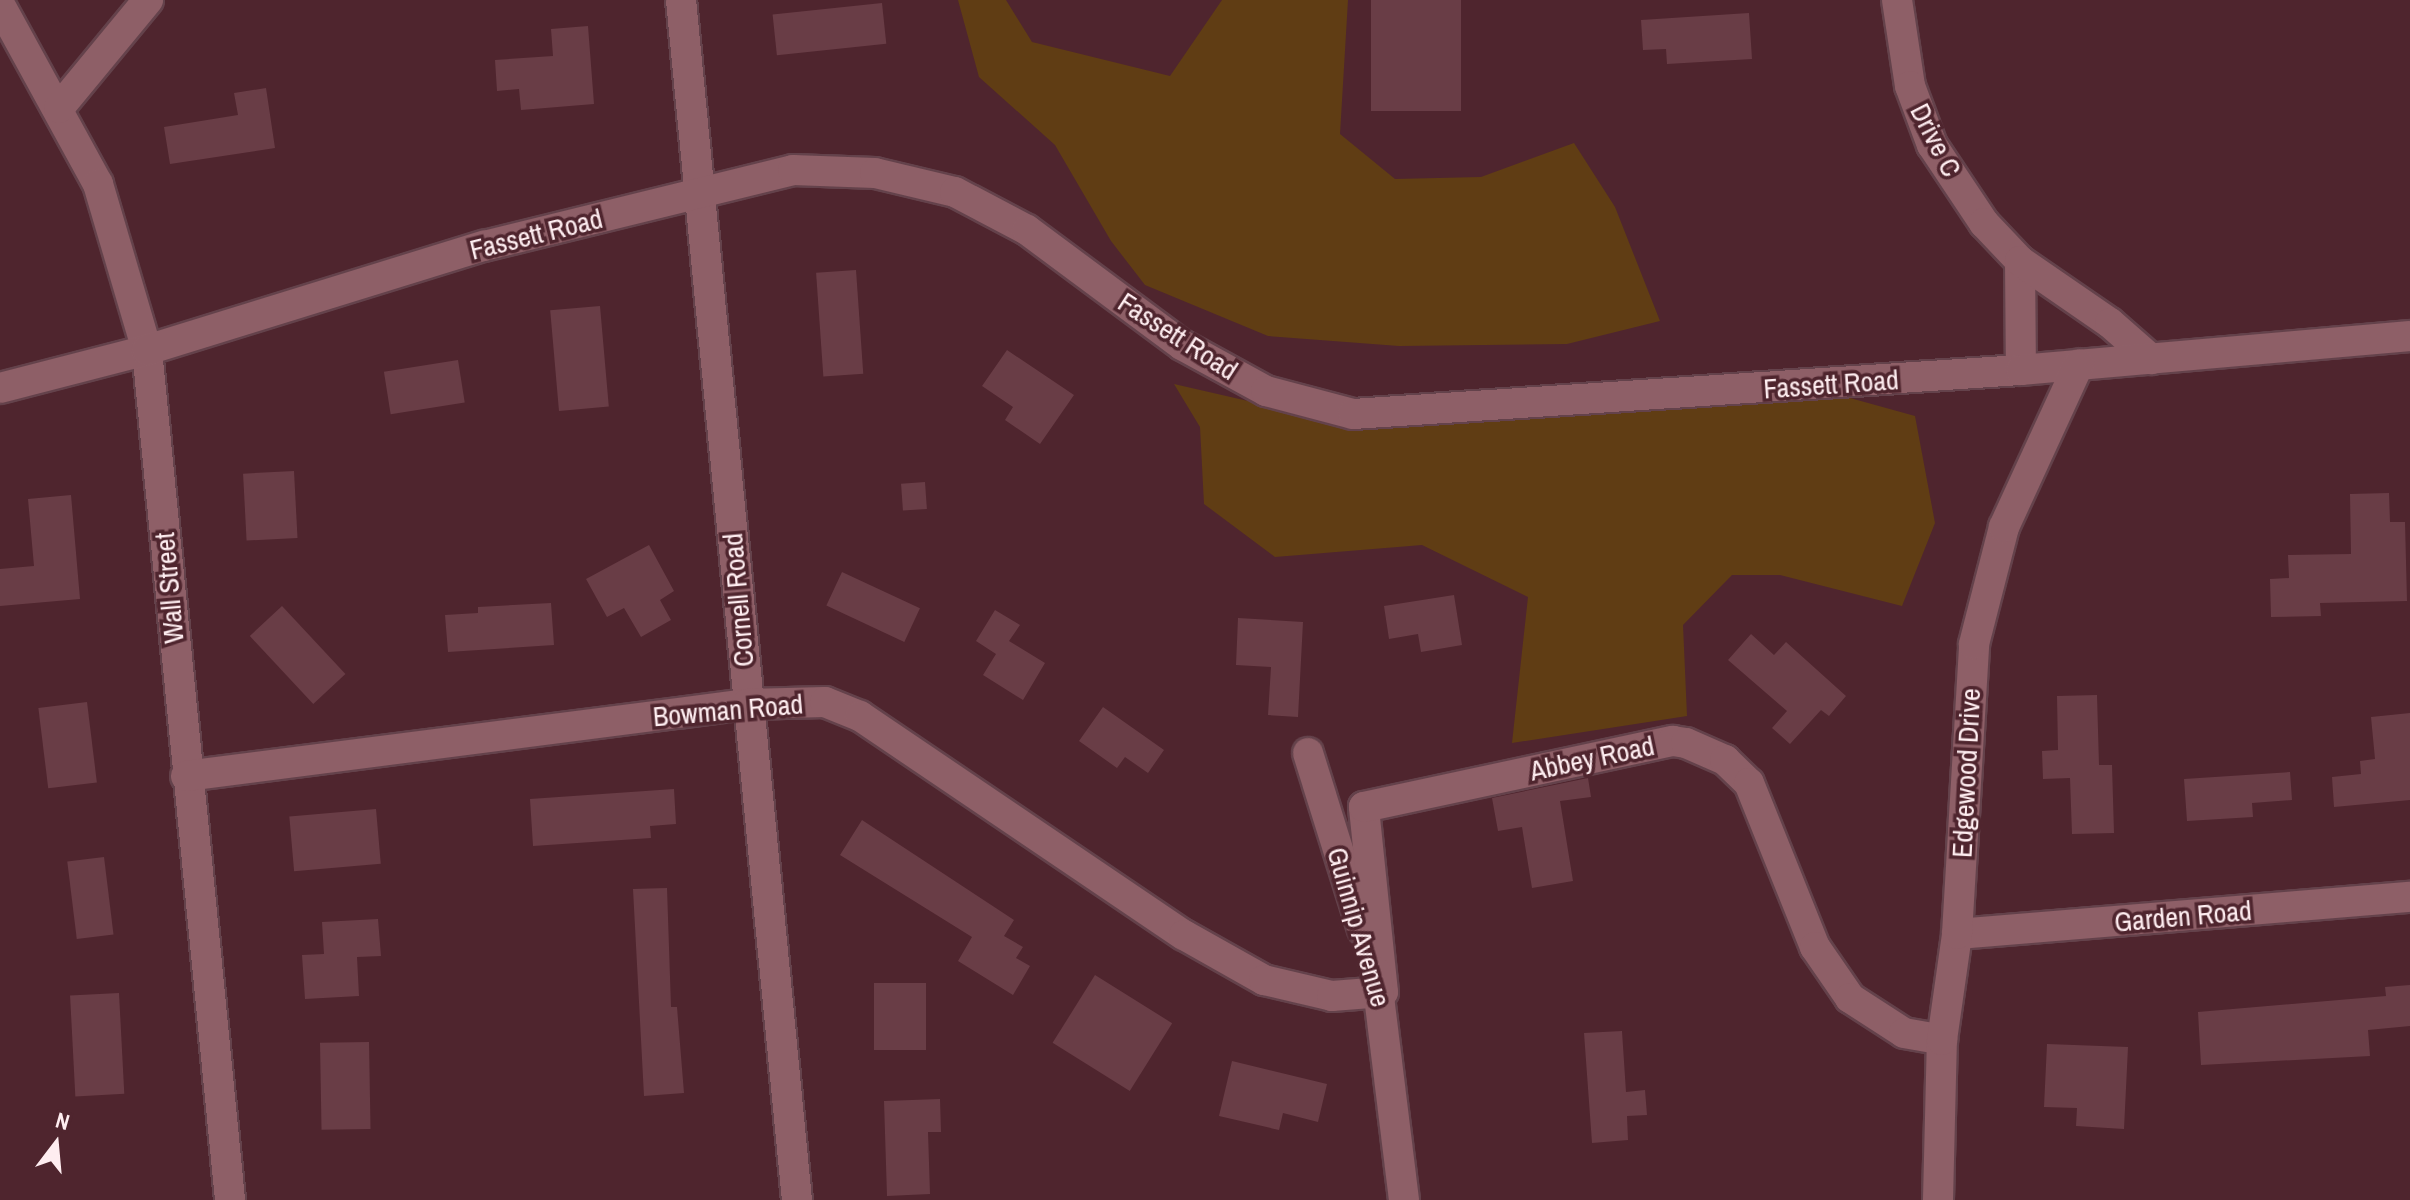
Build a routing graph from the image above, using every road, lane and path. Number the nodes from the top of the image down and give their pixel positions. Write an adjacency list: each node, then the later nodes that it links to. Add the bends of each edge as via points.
1 (148, 0): 5 (street)
2 (681, 0): 6 (street, Cornell Road)
3 (1897, 0): 7 (street, Drive C, via 1910,86 1932,145 1984,223)
4 (0, 5): 5 (street, Wall Street)
5 (59, 108): 9 (street, Wall Street, via 98,184)
6 (703, 192): 9 (street, Fassett Road, via 484,246); 12 (street, Fassett Road, via 793,170 875,173 955,192 1027,230 1182,345 1266,391 1353,414); 14 (street, Cornell Road)
7 (2020, 261): 10 (street, Drive C); 12 (street)
8 (2410, 336): 10 (street, Fassett Road)
9 (147, 350): 13 (street, Fassett Road); 16 (street, Wall Street)
10 (2151, 359): 11 (street, Fassett Road)
11 (2079, 364): 12 (street, Fassett Road); 18 (street, Edgewood Drive, via 2004,527 1974,644)
12 (2021, 370)
13 (0, 388)
14 (747, 704): 16 (street, Bowman Road); 19 (street, Bowman Road, via 825,702 860,716 1184,935 1264,980 1332,996); 22 (street, Cornell Road)
15 (1308, 753): 19 (street, Guinnip Avenue)
16 (186, 776): 21 (street, Wall Street)
17 (2410, 897): 18 (street, Garden Road)
18 (1957, 934): 20 (street, Edgewood Drive)
19 (1383, 992): 20 (street, Abbey Road, via 1364,807 1673,741 1713,753 1749,783 1815,947 1850,998 1904,1033); 23 (street, Guinnip Avenue)
20 (1942, 1040): 24 (street, Edgewood Drive)
21 (230, 1200)
22 (797, 1200)
23 (1404, 1200)
24 (1938, 1200)

